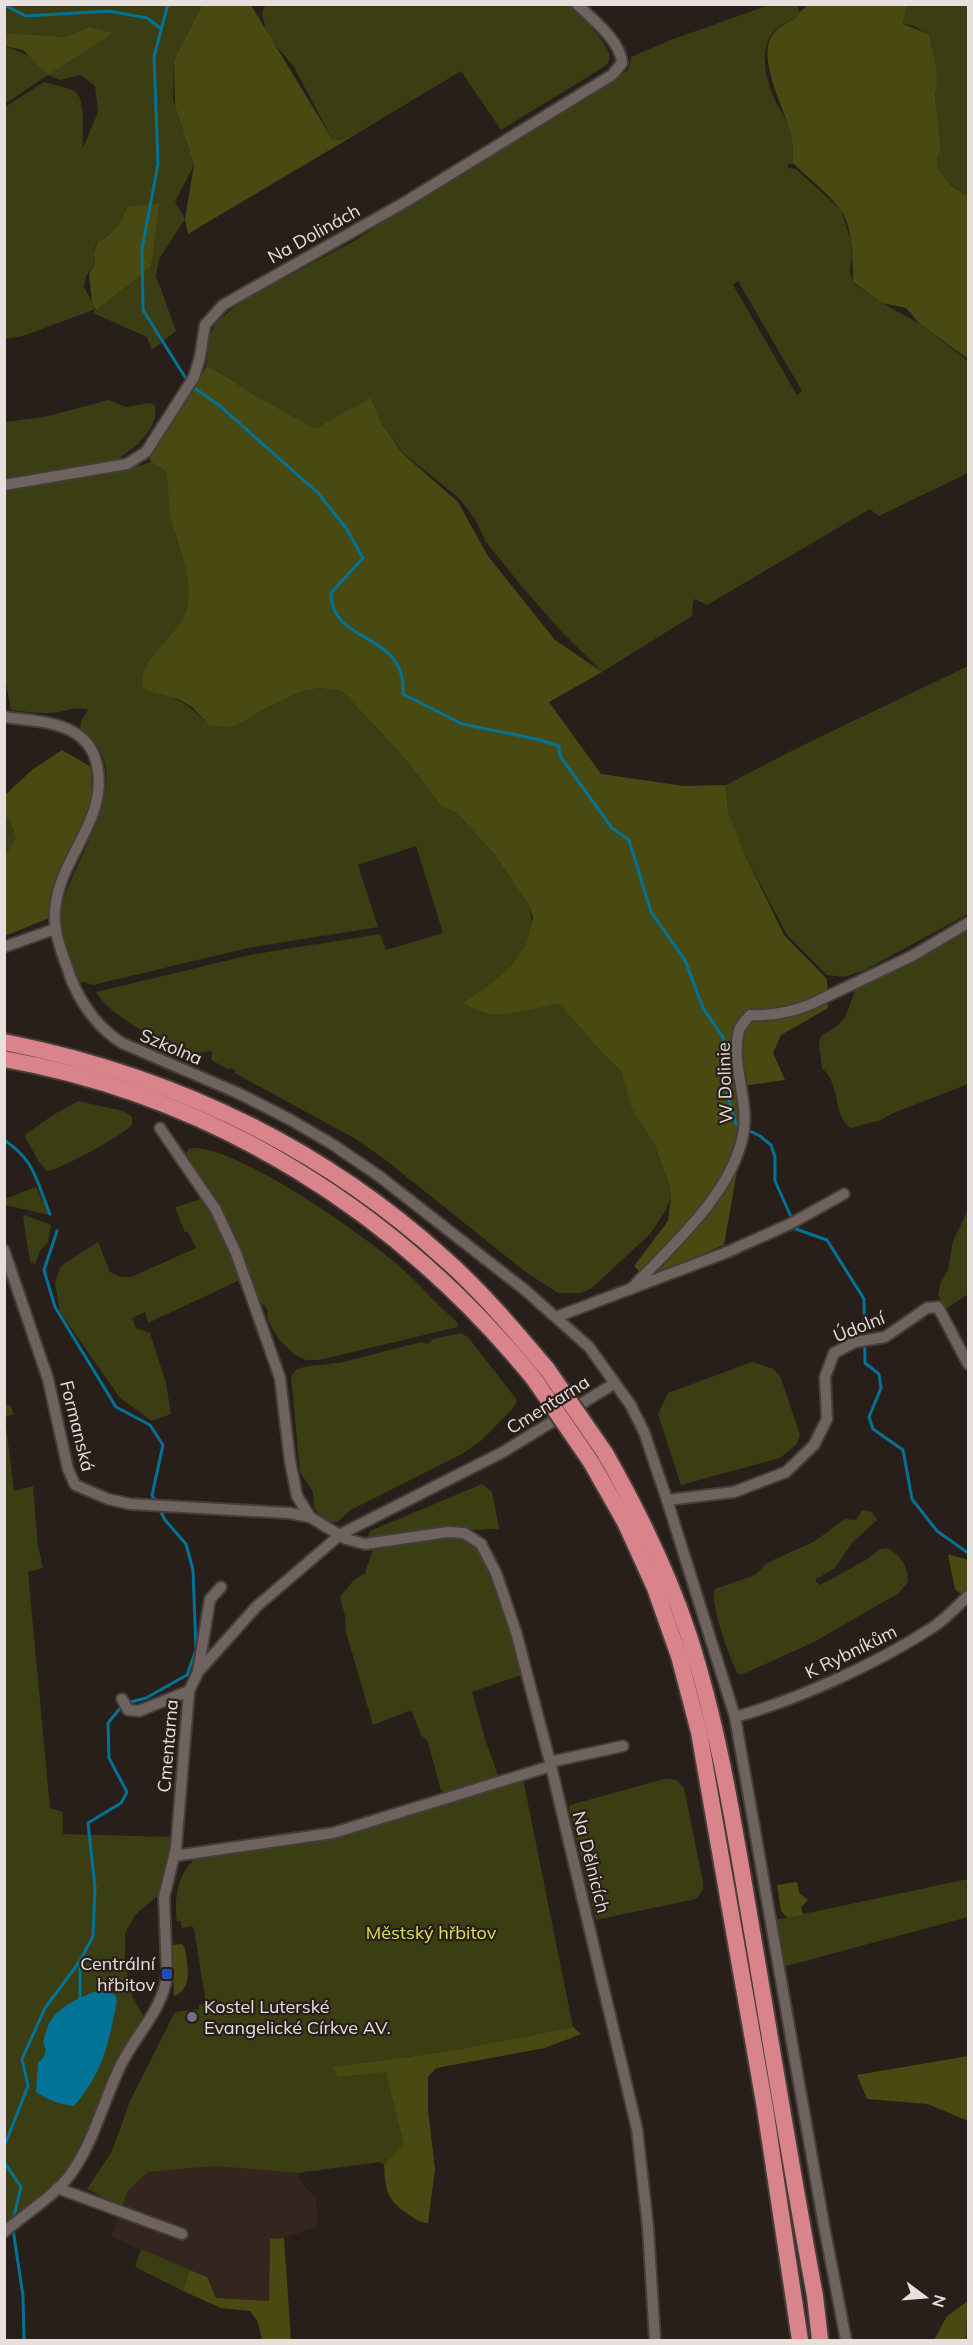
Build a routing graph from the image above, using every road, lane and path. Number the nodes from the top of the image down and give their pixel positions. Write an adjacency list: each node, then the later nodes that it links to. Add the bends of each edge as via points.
1 (577, 4): 2 (street, Na Dolinách, via 622,55 622,63 612,75 407,201 223,304 205,324 194,377 146,452 126,464)
2 (4, 485)
3 (7, 719): 5 (street, Szkolna, via 55,724 72,730 89,744 97,766 96,805 57,898)
4 (969, 923): 12 (street, W Dolinie, via 912,956 809,1005 768,1016 750,1015 740,1029 737,1049 745,1119 736,1158 726,1180 700,1213)
5 (55, 929): 6 (street); 13 (street, Szkolna, via 81,1000 111,1037 240,1094 332,1143 440,1222)
6 (4, 947)
7 (4, 1042): 15 (highway, via 68,1056 146,1080 213,1107 294,1149 367,1196 445,1258 492,1306)
8 (4, 1059): 15 (highway, via 64,1072 153,1100 285,1162 353,1206 418,1257)
9 (160, 1128): 18 (street, via 216,1210 244,1273 280,1378)
10 (844, 1194): 12 (street, via 793,1222)
11 (4, 1250): 20 (street, Formanská, via 48,1379 75,1485 130,1504)
12 (631, 1289): 13 (street)
13 (556, 1317): 16 (street, Szkolna, via 589,1347)
14 (969, 1364): 19 (street, Údolní, via 938,1307 927,1308 885,1337 855,1342 834,1353 825,1377 827,1419 814,1445 786,1472 734,1492)
15 (540, 1374): 17 (highway, bridge)
16 (615, 1383): 19 (street, Szkolna, via 644,1432); 22 (street, Cmentarna, via 503,1452)
17 (598, 1457): 36 (highway, via 655,1588 699,1732 765,2108); 37 (highway, via 644,1526 688,1632 710,1709 734,1828)
18 (297, 1496): 20 (street); 21 (street)
19 (667, 1500): 28 (street, Szkolna)
20 (289, 1513): 21 (street, Formanská)
21 (310, 1517): 22 (street)
22 (341, 1534): 25 (street, Cmentarna, via 256,1607); 30 (street, Na Dělnicích, via 368,1544 453,1532 479,1542 492,1562 511,1614)
23 (221, 1587): 25 (street, via 210,1599)
24 (969, 1596): 28 (street, K Rybníkům, via 932,1628 904,1644 818,1687)
25 (198, 1672): 26 (street, Cmentarna)
26 (189, 1691): 27 (street, via 139,1711 128,1710); 31 (street, Cmentarna)
27 (122, 1699)
28 (735, 1717): 38 (street, Szkolna)
29 (623, 1746): 30 (street)
30 (550, 1764): 31 (street, via 333,1833); 35 (street, Na Dělnicích, via 637,2129)
31 (174, 1856): 32 (street, Cmentarna, via 164,1897 165,1985 158,2004 118,2070 83,2156)
32 (57, 2188): 33 (street, Cmentarna); 34 (street)
33 (6, 2230)
34 (182, 2234)
35 (655, 2340)
36 (800, 2340)
37 (820, 2340)
38 (846, 2340)

